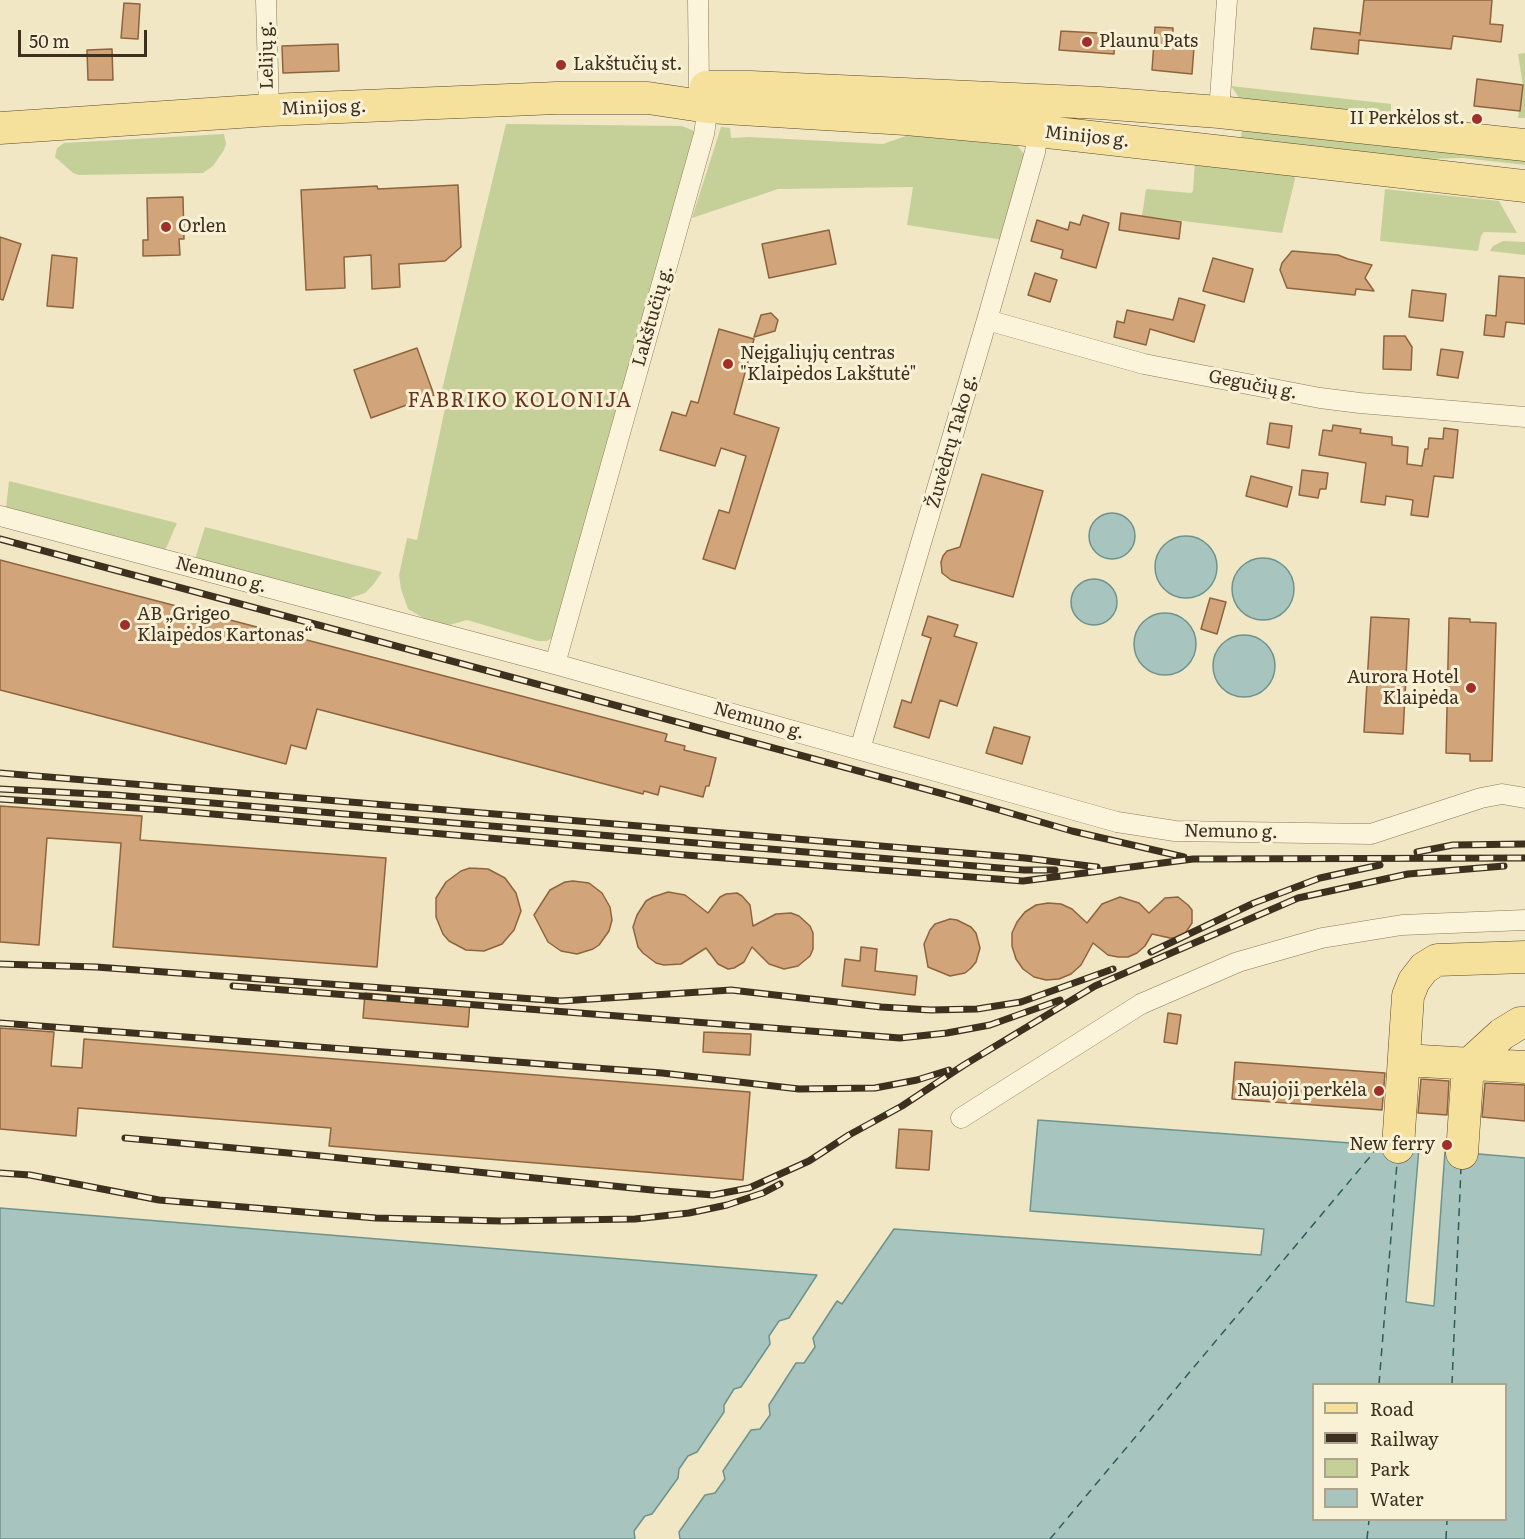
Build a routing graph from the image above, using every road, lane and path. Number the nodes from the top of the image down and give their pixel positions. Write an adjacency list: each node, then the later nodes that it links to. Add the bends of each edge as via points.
1 (266, 0): 5 (street, Lelijų g.)
2 (698, 0): 4 (street, Lakštučių g.)
3 (1227, 0): 6 (street)
4 (704, 97): 5 (main road, Minijos g., via 557,98); 6 (main road, Minijos g., via 751,87); 8 (main road, Minijos g.); 15 (street, Lakštučių g., via 704,134)
5 (268, 110): 7 (main road, Minijos g.)
6 (1219, 112): 9 (main road, Minijos g.); 10 (main road)
7 (0, 128)
8 (1038, 131): 10 (main road, Minijos g.); 12 (street, Žuvėdrų Tako g.)
9 (1525, 145)
10 (1215, 151): 11 (main road, Minijos g.)
11 (1525, 186)
12 (987, 320): 13 (street, Gegučių g., via 1144,364 1320,398); 16 (street, Žuvėdrų Tako g.)
13 (1525, 417)
14 (0, 516): 15 (street, Nemuno g.)
15 (555, 664): 16 (street, Nemuno g.)
16 (860, 749): 17 (street, Nemuno g., via 1117,822 1175,831 1371,834 1481,798 1502,794)
17 (1525, 798)
18 (1525, 920): 24 (street, via 1402,925 1322,938 1238,962 1140,1004)
19 (1525, 957): 21 (main road, via 1437,960 1424,968 1408,996)
20 (1525, 1023): 22 (main road, via 1502,1034)
21 (1404, 1060): 22 (main road); 25 (main road)
22 (1468, 1065): 23 (main road); 26 (main road)
23 (1525, 1068)
24 (961, 1118)
25 (1398, 1147)
26 (1462, 1153)

